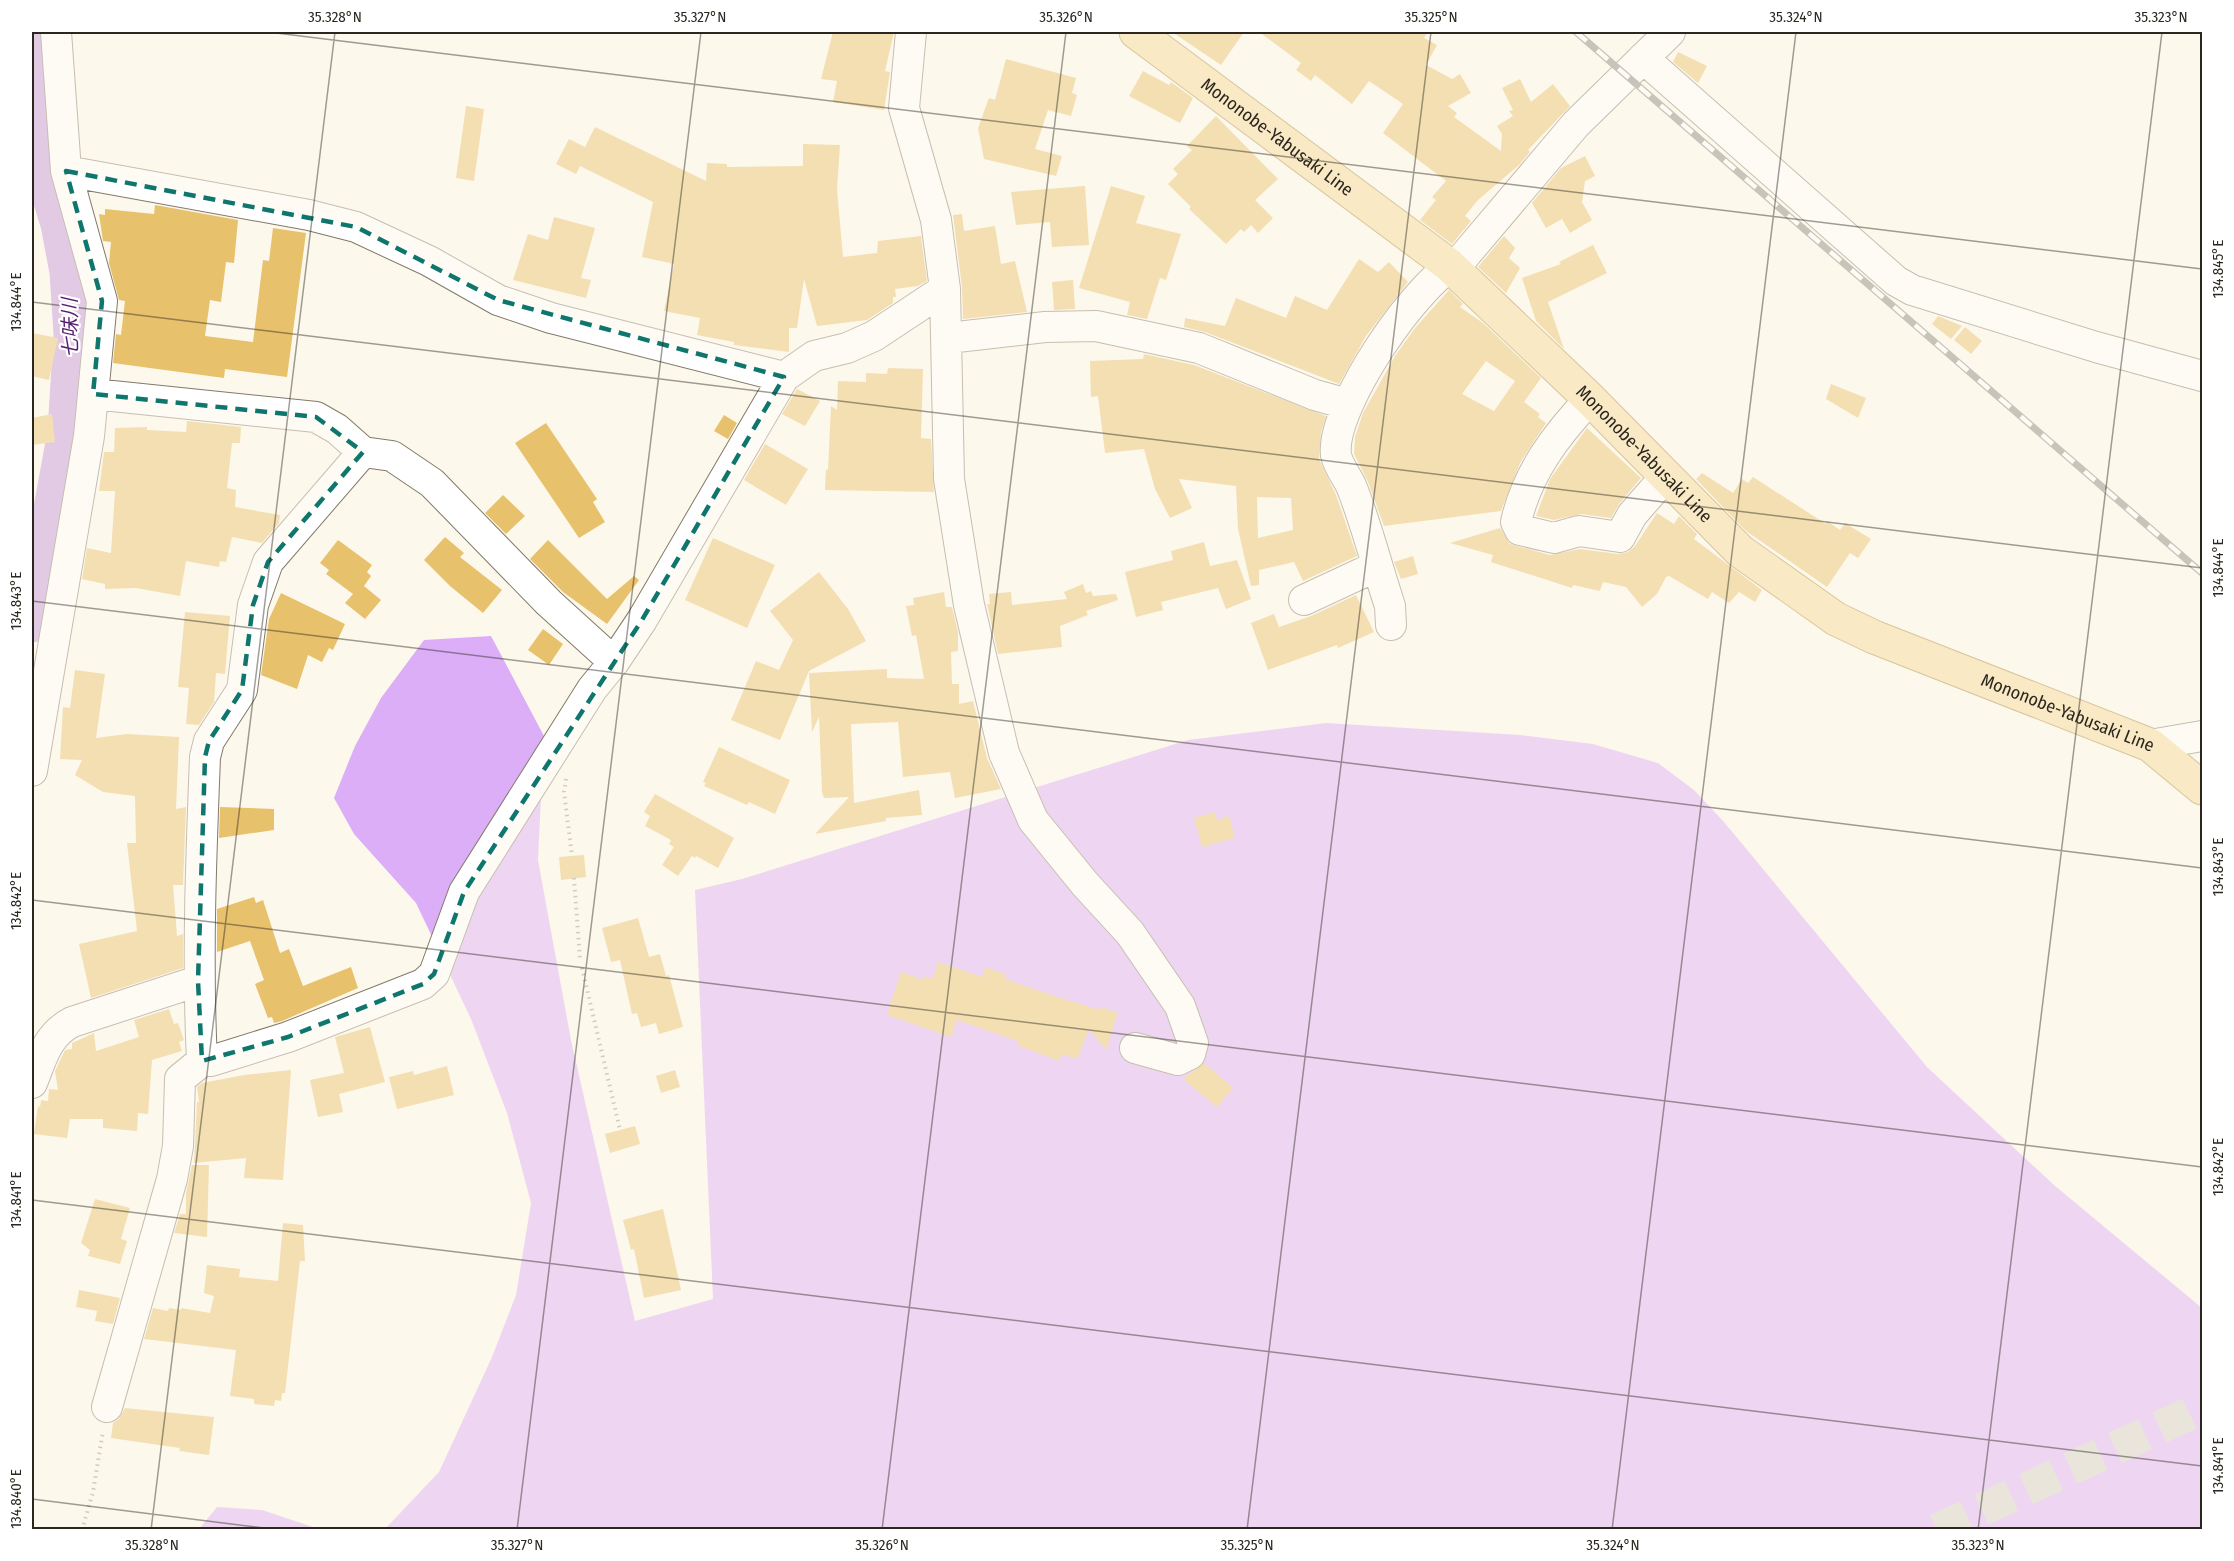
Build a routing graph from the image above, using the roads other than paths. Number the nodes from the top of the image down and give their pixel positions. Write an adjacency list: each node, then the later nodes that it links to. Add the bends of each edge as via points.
1 (56, 32): 6 (street)
2 (911, 32): 8 (street, via 904,108 936,220)
3 (1136, 32): 7 (main road, Mononobe-Yabusaki Line)
4 (1670, 32): 5 (street)
5 (1642, 58): 7 (street, via 1576,124 1461,260); 10 (street, via 1896,281 1912,290)
6 (66, 171): 11 (street, via 356,227 429,261 498,300 551,318); 12 (street, via 102,302)
7 (1449, 265): 13 (main road, Mononobe-Yabusaki Line); 14 (street, via 1381,344)
8 (945, 289): 9 (street); 11 (street, via 874,336 814,356)
9 (948, 338): 14 (street, via 1045,327 1096,326 1198,348); 26 (street, via 950,479 969,604 1004,753 1033,820 1130,933 1180,1006 1193,1043 1190,1054 1178,1060)
10 (2202, 376)
11 (784, 377): 20 (street)
12 (93, 394): 15 (street, via 316,417); 23 (street)
13 (1590, 399): 16 (main road, Mononobe-Yabusaki Line); 16 (street, via 1545,450 1519,507 1516,522 1520,530 1554,538 1579,531 1620,537 1632,515)
14 (1347, 404): 17 (street, via 1336,455 1352,487)
15 (363, 452): 20 (street, via 392,456 432,483 549,603); 25 (street, via 268,562 253,605 242,690 209,741 205,757)
16 (1665, 477): 22 (main road, Mononobe-Yabusaki Line, via 1740,551 1836,619)
17 (1377, 566): 18 (street); 19 (street, via 1390,606)
18 (1304, 600)
19 (1391, 625)
20 (614, 663): 27 (street, via 592,689 465,892 434,974 423,984 288,1037)
21 (2202, 736): 22 (street)
22 (2150, 745): 24 (main road, Mononobe-Yabusaki Line)
23 (32, 771)
24 (2202, 788)
25 (198, 981): 27 (street); 28 (street, via 59,1029 48,1041)
26 (1135, 1048)
27 (201, 1061): 29 (street, via 180,1078 178,1146 172,1179)
28 (32, 1083)
29 (107, 1407)

